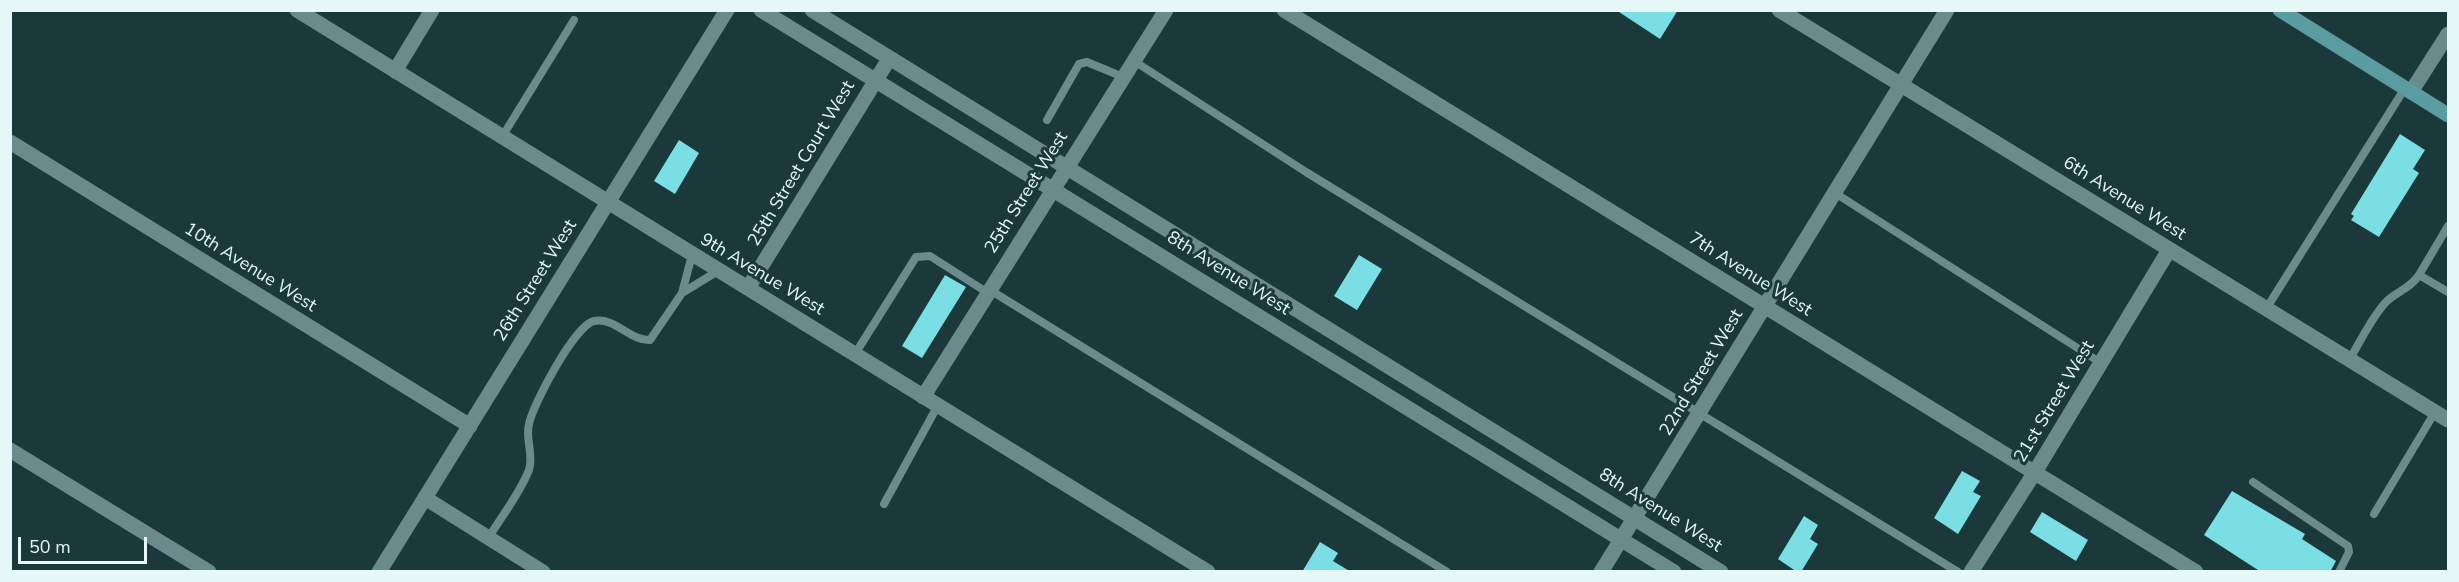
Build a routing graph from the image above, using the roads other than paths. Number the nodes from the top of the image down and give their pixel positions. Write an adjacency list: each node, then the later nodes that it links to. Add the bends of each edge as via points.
1 (297, 10): 15 (street, 9th Avenue West)
2 (432, 10): 15 (street)
3 (727, 10): 27 (street, 26th Street West)
4 (761, 10): 17 (street, 8th Avenue West)
5 (812, 10): 13 (street, 8th Avenue West)
6 (1166, 10): 14 (street, 25th Street West)
7 (1284, 10): 37 (street, 7th Avenue West)
8 (1779, 10): 18 (street, 6th Avenue West)
9 (1947, 10): 18 (street, 22nd Street West)
10 (2280, 10): 19 (main road)
11 (574, 20): 22 (lane)
12 (2448, 34): 19 (street)
13 (889, 59): 17 (street, 25th Street Court West); 24 (street, 8th Avenue West)
14 (1134, 61): 16 (street, 25th Street West); 44 (lane, via 1306,172)
15 (395, 71): 22 (street, 9th Avenue West)
16 (1123, 77): 21 (lane, via 1087,62 1079,64); 24 (street, 25th Street West)
17 (876, 80): 25 (street, 8th Avenue West); 33 (street, 25th Street Court West)
18 (1901, 85): 26 (street, 22nd Street West); 29 (street, 6th Avenue West)
19 (2408, 90): 20 (main road); 38 (lane)
20 (2448, 114)
21 (1047, 120)
22 (502, 137): 27 (street, 9th Avenue West)
23 (10, 142): 46 (street, 10th Avenue West)
24 (1066, 168): 25 (street, 25th Street West); 53 (street, 8th Avenue West)
25 (1053, 189): 34 (street, 25th Street West); 55 (street, 8th Avenue West)
26 (1835, 193): 37 (street, 22nd Street West); 41 (lane)
27 (608, 202): 30 (street, 9th Avenue West); 46 (street, 26th Street West)
28 (2448, 226): 32 (lane)
29 (2169, 250): 38 (street, 6th Avenue West); 41 (street, 21st Street West)
30 (692, 255): 31 (street, 9th Avenue West); 36 (lane)
31 (718, 271): 33 (street, 9th Avenue West); 36 (lane)
32 (2419, 275): 35 (lane); 40 (lane, via 2382,307)
33 (748, 288): 39 (street, 9th Avenue West)
34 (989, 291): 39 (lane, via 930,256 916,257); 42 (street, 25th Street West); 60 (lane)
35 (2448, 292)
36 (682, 293): 54 (lane, via 650,340 640,340 600,320 591,321 576,335 532,411 528,428 530,468)
37 (1765, 307): 44 (street, 22nd Street West); 48 (street, 7th Avenue West)
38 (2266, 309): 40 (street, 6th Avenue West)
39 (855, 354): 42 (street, 9th Avenue West)
40 (2349, 360): 45 (street, 6th Avenue West)
41 (2101, 363): 48 (street, 21st Street West)
42 (923, 397): 43 (street, 9th Avenue West)
43 (938, 405): 51 (lane); 56 (street, 9th Avenue West)
44 (1700, 414): 53 (street, 22nd Street West); 64 (lane)
45 (2442, 416): 52 (lane)
46 (470, 426): 50 (street, 26th Street West)
47 (10, 450): 57 (street)
48 (2036, 472): 65 (street, 21st Street West); 66 (street, 7th Avenue West)
49 (2253, 482): 67 (lane, via 2348,546)
50 (425, 498): 54 (street); 58 (street, 26th Street West)
51 (884, 504)
52 (2374, 514)
53 (1636, 519): 55 (street, 22nd Street West); 63 (street, 8th Avenue West)
54 (489, 537): 59 (street)
55 (1621, 539): 61 (street, 22nd Street West); 62 (street, 8th Avenue West)
56 (1198, 569)
57 (209, 572)
58 (380, 572)
59 (543, 572)
60 (1448, 572)
61 (1601, 572)
62 (1674, 572)
63 (1721, 572)
64 (1958, 572)
65 (1971, 572)
66 (2196, 572)
67 (2339, 572)

